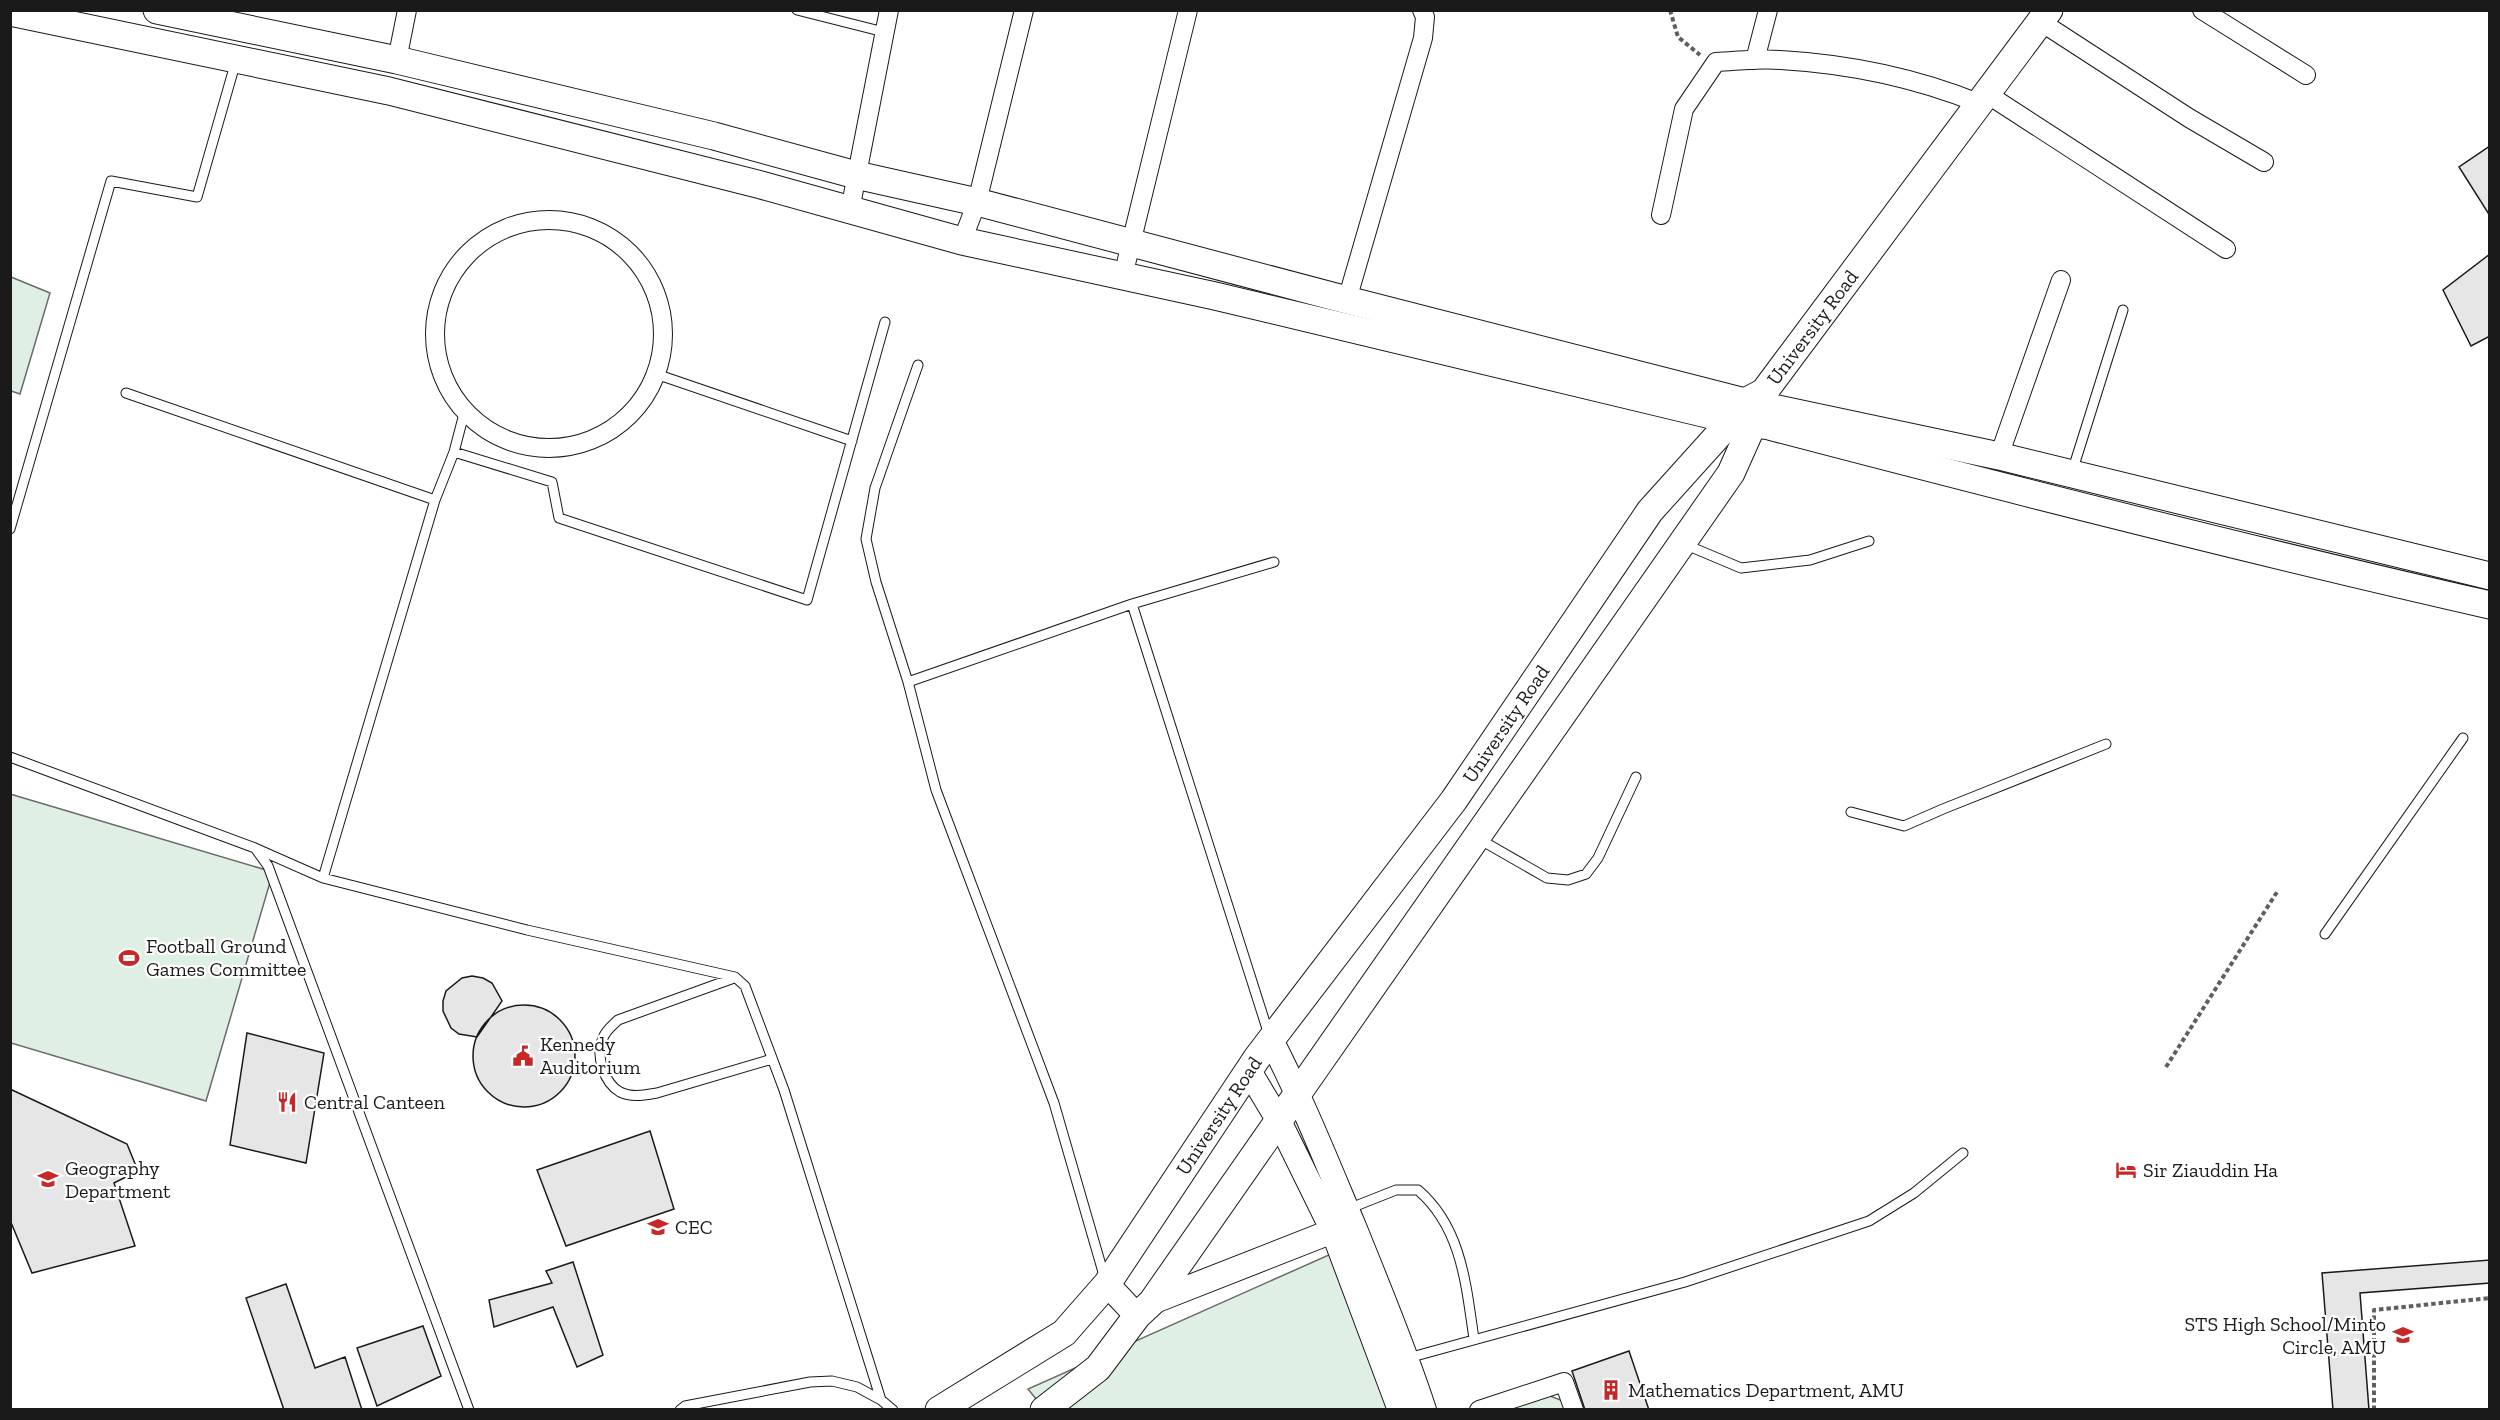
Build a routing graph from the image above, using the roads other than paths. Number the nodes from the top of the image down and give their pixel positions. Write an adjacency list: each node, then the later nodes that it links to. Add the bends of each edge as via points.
1 (157, 10): 14 (main road)
2 (406, 10): 14 (street)
3 (797, 10): 12 (lane)
4 (889, 10): 12 (street)
5 (1024, 10): 20 (street)
6 (1188, 10): 24 (street)
7 (1422, 10): 28 (street, via 1423,38)
8 (1768, 10): 15 (street)
9 (2202, 10): 16 (street)
10 (10, 12): 13 (main road)
11 (2045, 16): 17 (main road, University Road); 18 (street, via 2189,118)
12 (884, 32): 19 (street)
13 (237, 58): 21 (main road, via 389,91); 41 (lane, via 197,197 111,182)
14 (397, 60): 19 (main road, via 714,136)
15 (1755, 60): 17 (street, via 1845,67); 22 (street, via 1716,62 1684,109)
16 (2306, 75)
17 (1983, 98): 25 (street); 34 (main road, University Road)
18 (2264, 162)
19 (856, 175): 20 (main road); 21 (street)
20 (977, 202): 23 (street); 24 (main road)
21 (849, 210): 23 (main road)
22 (1661, 214)
23 (962, 241): 26 (main road)
24 (1131, 242): 26 (street); 28 (main road)
25 (2226, 249)
26 (1123, 276): 34 (main road)
27 (2061, 280): 38 (street)
28 (1347, 300): 34 (main road)
29 (2123, 310): 39 (lane)
30 (885, 322): 36 (lane)
31 (918, 365): 48 (lane, via 875,488 866,539)
32 (656, 374): 35 (street, via 640,407 605,437 562,451 520,442); 35 (street, via 663,321 649,278 619,243 579,223 534,219 490,234 456,264 436,304 433,350 447,393); 36 (lane)
33 (126, 393): 40 (lane)
34 (1751, 409): 38 (main road); 43 (main road, via 1731,473); 47 (main road, via 2268,554); 59 (main road, University Road, via 1650,511 1454,800)
35 (465, 410): 37 (lane)
36 (852, 441): 37 (lane, via 807,600 559,518 552,482)
37 (454, 452): 40 (lane)
38 (1999, 456): 39 (main road)
39 (2072, 474): 45 (main road)
40 (435, 500): 56 (lane)
41 (10, 529)
42 (1869, 541): 43 (lane, via 1810,561 1741,567)
43 (1682, 543): 54 (main road)
44 (1274, 562): 46 (lane)
45 (2490, 576)
46 (1132, 604): 48 (lane); 59 (lane)
47 (2490, 605)
48 (908, 682): 66 (lane, via 936,790 1054,1103)
49 (2463, 738): 57 (lane)
50 (2106, 744): 53 (lane, via 1904,826)
51 (10, 757): 55 (lane)
52 (1636, 777): 54 (lane, via 1598,858 1586,874 1568,880 1547,878)
53 (1851, 812)
54 (1476, 838): 62 (main road)
55 (255, 848): 56 (lane); 71 (lane, via 273,878)
56 (323, 878): 58 (lane)
57 (2325, 934)
58 (735, 977): 60 (lane, via 745,986); 60 (lane, via 618,1020 601,1040 604,1071 611,1085 622,1093 639,1096)
59 (1271, 1040): 61 (main road, University Road); 62 (street)
60 (772, 1059): 70 (lane)
61 (1248, 1071): 63 (street); 66 (main road, University Road)
62 (1298, 1093): 63 (main road); 65 (street)
63 (1279, 1120): 65 (street); 67 (main road)
64 (1963, 1153): 68 (lane, via 1914,1193 1869,1221 1685,1282)
65 (1344, 1221): 67 (street); 68 (lane, via 1396,1190 1418,1190 1433,1203 1455,1240); 69 (street); 76 (street)
66 (1107, 1284): 67 (street); 74 (main road, University Road, via 1064,1333)
67 (1145, 1309): 75 (main road, via 1098,1368)
68 (1474, 1339): 69 (lane)
69 (1407, 1358): 77 (street)
70 (881, 1400): 72 (lane, via 857,1387 832,1381 810,1382); 73 (lane)
71 (469, 1410)
72 (680, 1410)
73 (893, 1410)
74 (939, 1410)
75 (1044, 1410)
76 (1400, 1410)
77 (1424, 1410)
78 (1479, 1410): 79 (street, via 1564,1382)
79 (1574, 1410)

